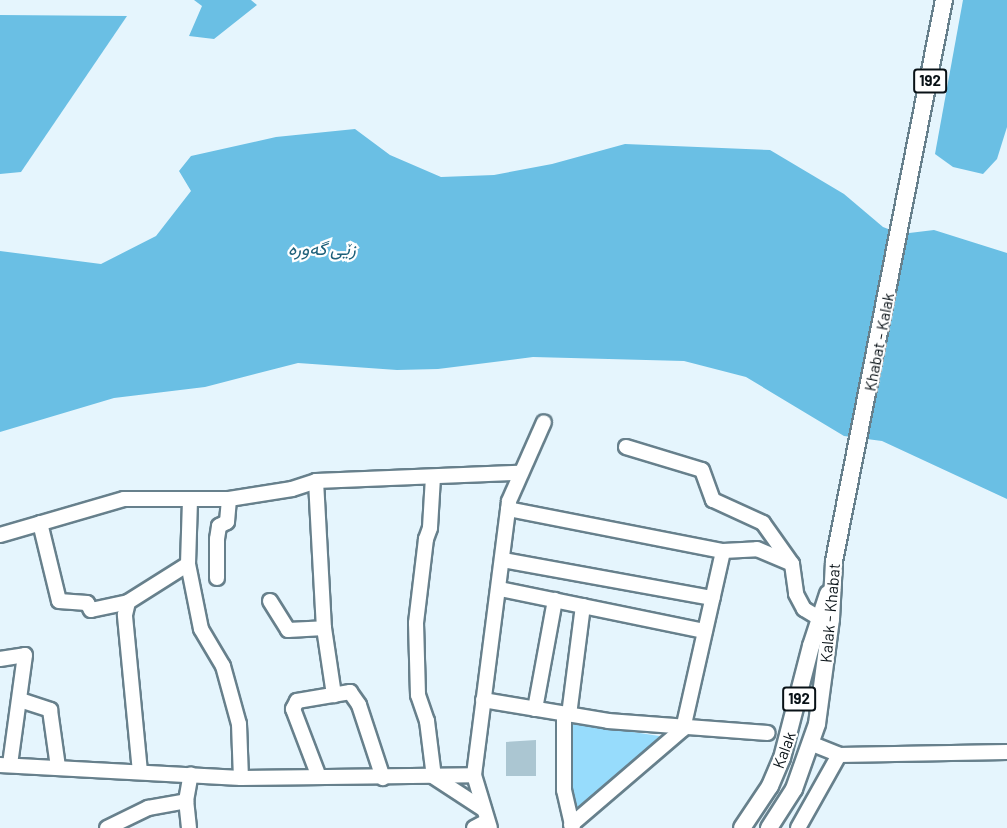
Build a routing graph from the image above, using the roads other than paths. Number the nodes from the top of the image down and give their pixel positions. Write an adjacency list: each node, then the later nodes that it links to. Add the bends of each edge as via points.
1 (944, 0): 4 (main road, Khabat - Kalak / 192)
2 (544, 422): 5 (street)
3 (626, 447): 17 (street, via 702,470 713,500 763,523)
4 (856, 461): 15 (main road, Kalak - Khabat / 192)
5 (519, 474): 6 (street); 10 (street)
6 (433, 477): 7 (street); 45 (street, via 416,623 418,695 428,721)
7 (316, 481): 8 (street); 26 (street)
8 (229, 499): 9 (street); 18 (street, via 227,522 219,526 217,539)
9 (190, 501): 11 (street, via 124,499); 16 (street)
10 (508, 509): 13 (street); 14 (street)
11 (40, 523): 12 (street); 23 (street, via 59,601 87,603 91,610)
12 (0, 535)
13 (723, 551): 17 (street, via 757,549); 20 (street)
14 (503, 560): 19 (street); 20 (street)
15 (834, 561): 25 (main road, Kalak / 192, via 831,589); 36 (main road, Kalak - Khabat / 192, via 825,674)
16 (188, 564): 23 (street); 46 (street, via 201,629 223,666 239,724)
17 (792, 564): 25 (street, via 796,594 804,609)
18 (217, 578)
19 (500, 589): 21 (street); 31 (street)
20 (713, 598): 27 (street)
21 (555, 600): 24 (street); 32 (street)
22 (270, 601): 26 (street, via 288,630)
23 (128, 602): 41 (street, via 125,615)
24 (583, 606): 27 (street); 33 (street)
25 (819, 618): 54 (main road, Kalak / 192, via 782,758 770,786)
26 (324, 628): 29 (street)
27 (705, 631): 34 (street)
28 (0, 659): 30 (street, via 25,655)
29 (334, 695): 44 (street, via 297,701 293,709); 47 (street, via 351,692 356,697)
30 (20, 700): 39 (street); 40 (street, via 50,710)
31 (483, 700): 32 (street); 43 (street)
32 (535, 709): 33 (street)
33 (566, 714): 34 (street); 50 (street, via 564,790)
34 (683, 729): 35 (street, via 750,728); 50 (street)
35 (768, 733)
36 (810, 743): 38 (street); 55 (main road, Kalak - Khabat / 192, via 794,789)
37 (1007, 752): 38 (street)
38 (839, 755): 56 (street)
39 (5, 764): 40 (street)
40 (58, 767): 41 (street)
41 (140, 772): 42 (street)
42 (190, 774): 46 (street); 48 (street)
43 (474, 775): 45 (street); 49 (street)
44 (319, 777): 46 (street); 47 (street)
45 (434, 777): 47 (street); 49 (street)
46 (241, 778)
47 (383, 778)
48 (186, 801): 51 (street, via 148,808); 52 (street)
49 (487, 819): 53 (street)
50 (572, 826)
51 (107, 828)
52 (189, 828)
53 (474, 828)
54 (742, 828)
55 (769, 828)
56 (798, 828)

